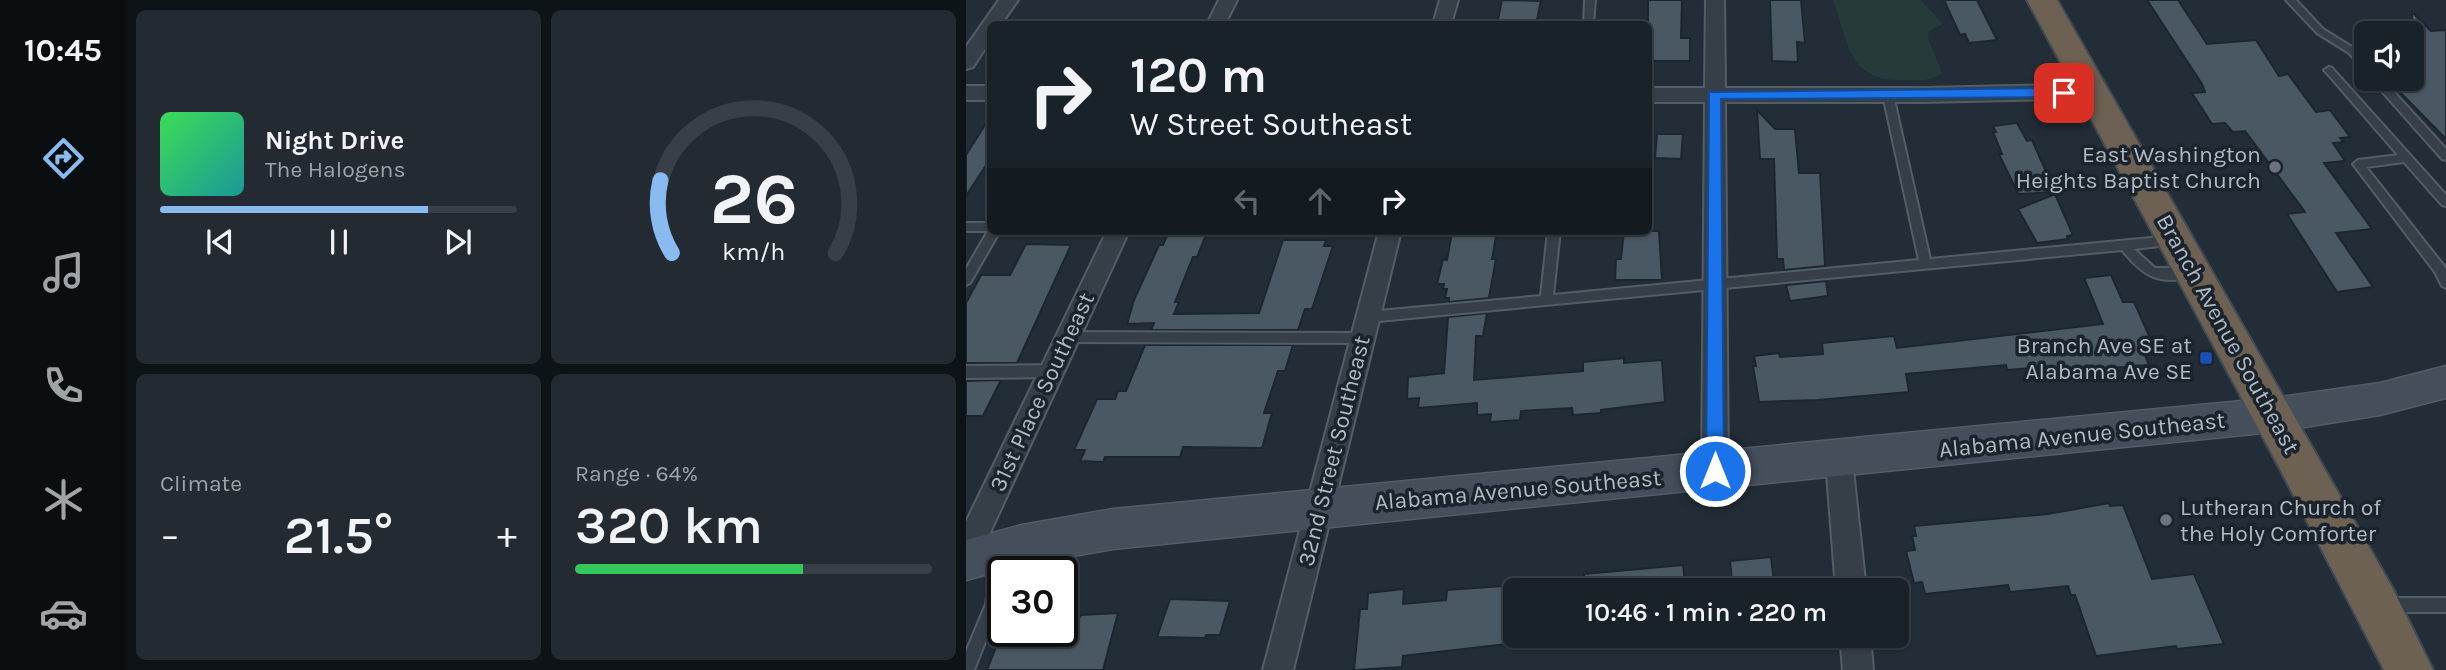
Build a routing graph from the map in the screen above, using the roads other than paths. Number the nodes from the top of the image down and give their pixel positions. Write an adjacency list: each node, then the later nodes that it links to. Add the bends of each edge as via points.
1 (1009, 0): 8 (street)
2 (1228, 0): 9 (street)
3 (1449, 0): 10 (street)
4 (1590, 0): 11 (lane)
5 (1715, 0): 21 (street)
6 (2042, 0): 16 (highway, Branch Avenue Southeast)
7 (2291, 0): 13 (lane, via 2320,31)
8 (994, 21)
9 (1218, 21)
10 (1443, 21)
11 (1588, 21)
12 (987, 32): 14 (street)
13 (2354, 54)
14 (966, 62)
15 (2329, 70): 24 (lane)
16 (2092, 91): 22 (street); 32 (highway, Branch Avenue Southeast)
17 (2387, 91): 23 (lane)
18 (966, 93): 19 (street)
19 (987, 93)
20 (1652, 95): 21 (street)
21 (1714, 95): 22 (street); 38 (street)
22 (1888, 95): 34 (lane)
23 (2446, 156)
24 (2406, 158): 25 (lane); 37 (lane, via 2358,164)
25 (2446, 202)
26 (966, 227): 27 (lane)
27 (987, 227)
28 (992, 235): 36 (lane)
29 (1116, 235): 41 (street, 31st Place Southeast)
30 (1389, 235): 40 (street, 32nd Street Southeast)
31 (1553, 235): 39 (lane)
32 (2176, 241): 33 (lane); 35 (highway, Branch Avenue Southeast)
33 (2125, 246): 34 (lane); 35 (lane, via 2147,272)
34 (1926, 265): 38 (lane)
35 (2194, 273): 45 (highway, Branch Avenue Southeast)
36 (966, 280)
37 (2446, 283)
38 (1716, 285): 39 (lane); 47 (street)
39 (1546, 300): 40 (lane)
40 (1365, 327): 41 (lane); 48 (street, 32nd Street Southeast)
41 (1068, 337): 42 (street, 31st Place Southeast)
42 (1052, 371): 43 (lane); 49 (street, 31st Place Southeast)
43 (966, 372)
44 (2446, 382): 45 (main road, Alabama Avenue Southeast, via 2380,399)
45 (2273, 415): 46 (main road, Alabama Avenue Southeast); 51 (highway, Branch Avenue Southeast)
46 (1839, 460): 47 (main road, Alabama Avenue Southeast); 50 (street)
47 (1715, 471): 48 (main road, Alabama Avenue Southeast)
48 (1319, 509): 49 (main road, Alabama Avenue Southeast, via 1113,528); 55 (street, 32nd Street Southeast)
49 (978, 555): 54 (lane, via 993,604)
50 (1850, 578)
51 (2378, 605): 52 (lane); 57 (highway, Branch Avenue Southeast)
52 (2446, 605)
53 (1856, 648): 56 (street)
54 (966, 670)
55 (1278, 670)
56 (1858, 670)
57 (2409, 670)

